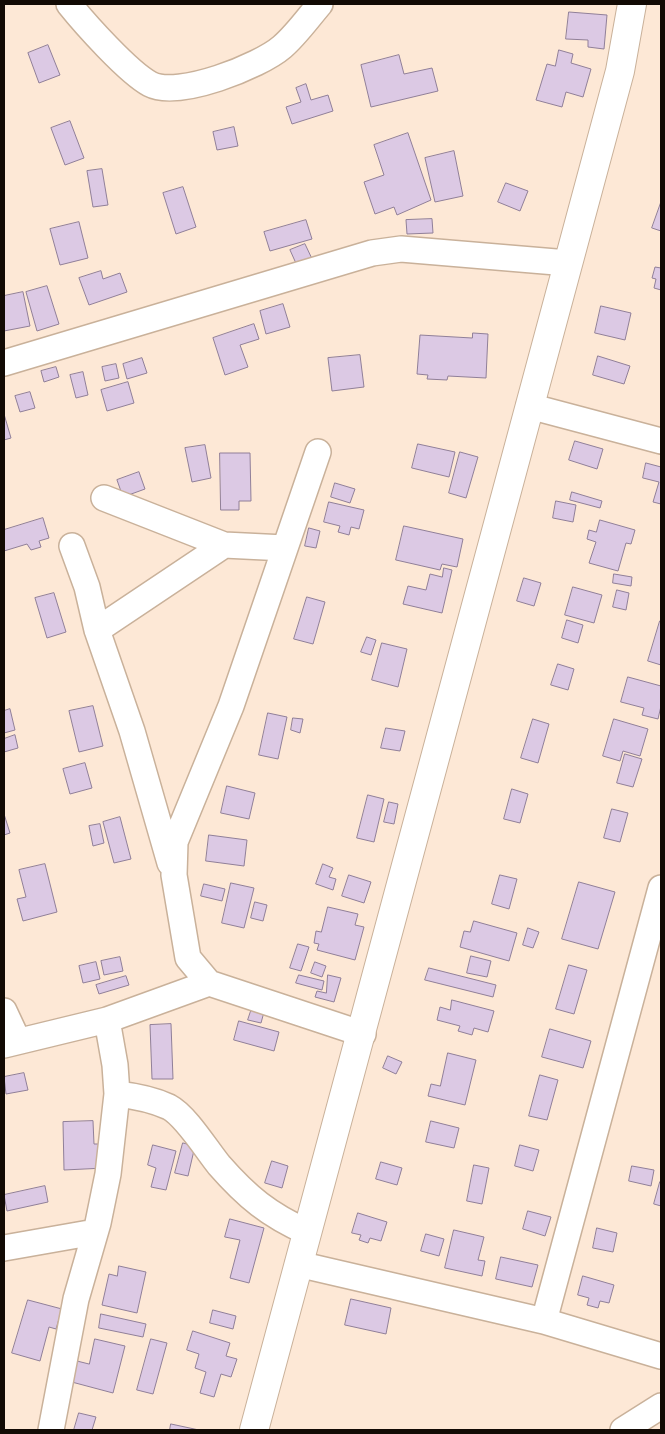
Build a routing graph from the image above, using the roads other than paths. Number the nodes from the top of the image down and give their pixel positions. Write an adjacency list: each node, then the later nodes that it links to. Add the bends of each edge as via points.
1 (69, 4): 2 (street, via 133,71 151,85 172,87 221,78 282,48)
2 (320, 4)
3 (632, 4): 4 (street, via 620,71)
4 (568, 263): 5 (street, via 401,248 372,253); 6 (street)
5 (4, 363)
6 (529, 406): 7 (street); 19 (street)
7 (661, 441)
8 (318, 452): 12 (street)
9 (104, 498): 10 (street)
10 (224, 545): 12 (street); 13 (street)
11 (72, 546): 13 (street, via 87,586)
12 (285, 548): 14 (street, via 231,706 175,842)
13 (98, 630): 14 (street, via 132,731)
14 (174, 875): 16 (street, via 188,958)
15 (661, 888): 26 (street)
16 (209, 983): 18 (street); 19 (street)
17 (4, 1010): 20 (street)
18 (106, 1020): 20 (street); 21 (street)
19 (362, 1034): 23 (street)
20 (11, 1043)
21 (117, 1094): 22 (street, via 108,1174); 23 (street, via 143,1097 170,1108 263,1209)
22 (95, 1232): 24 (street); 29 (street, via 76,1299)
23 (307, 1232): 25 (street)
24 (4, 1248)
25 (298, 1264): 26 (street); 30 (street)
26 (544, 1321): 27 (street)
27 (661, 1356)
28 (661, 1406): 31 (street)
29 (52, 1430)
30 (254, 1430)
31 (623, 1430)

